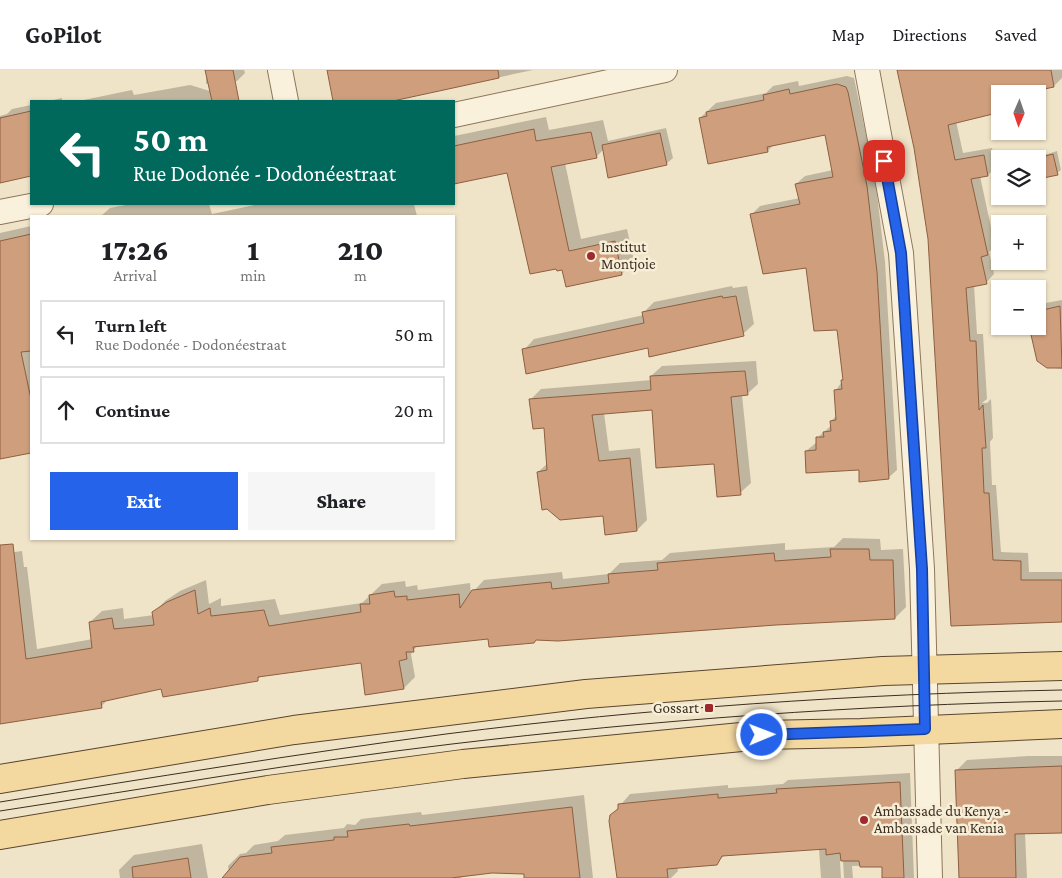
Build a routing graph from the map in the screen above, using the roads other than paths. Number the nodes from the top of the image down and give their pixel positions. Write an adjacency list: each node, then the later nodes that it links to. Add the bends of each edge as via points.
1 (280, 70): 4 (street)
2 (665, 70): 5 (street)
3 (867, 70): 9 (street, via 901,253 922,569)
4 (286, 100)
5 (455, 115)
6 (36, 205): 7 (street)
7 (0, 212)
8 (1062, 666): 9 (main road)
9 (925, 669): 11 (street); 12 (main road, via 586,694 294,730)
10 (1062, 724): 11 (main road)
11 (925, 729): 13 (main road, via 762,735 463,764 268,790); 14 (street)
12 (0, 779)
13 (0, 835)
14 (930, 878)

